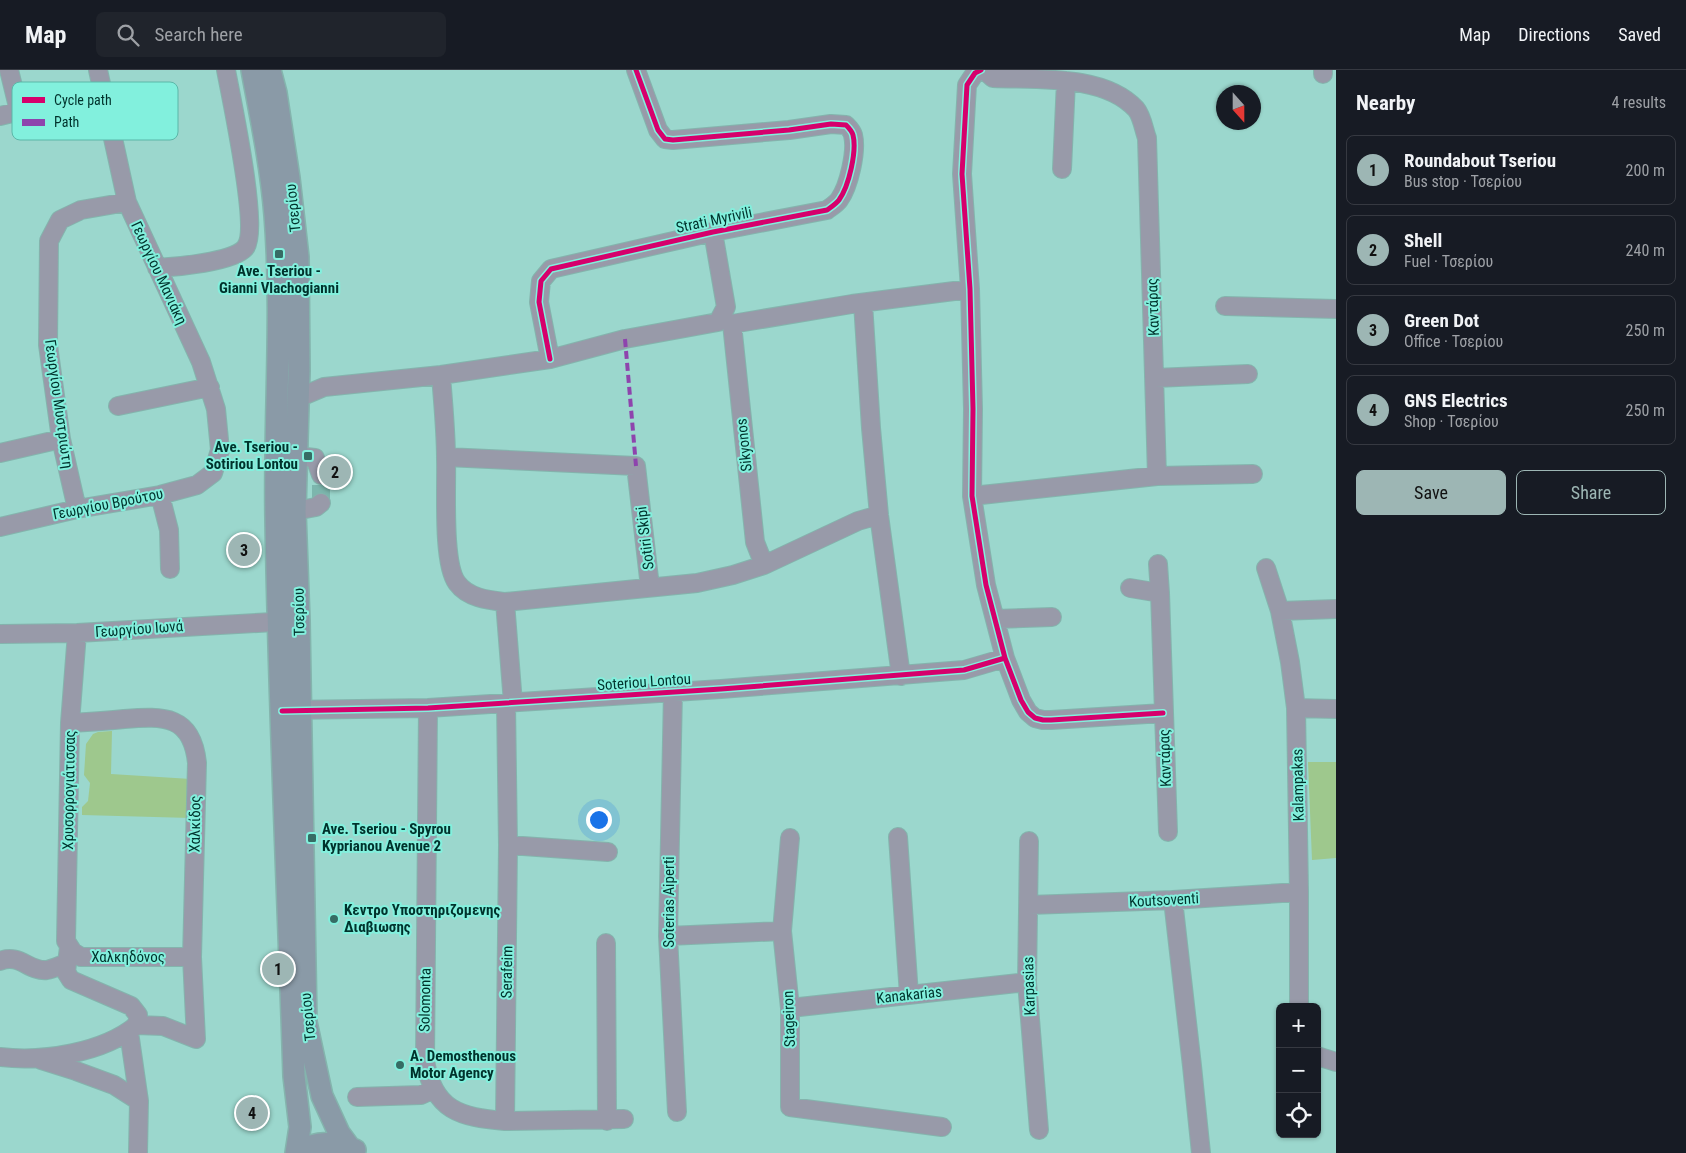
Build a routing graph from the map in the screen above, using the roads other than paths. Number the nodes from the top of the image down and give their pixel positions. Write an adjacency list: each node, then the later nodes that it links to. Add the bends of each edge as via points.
1 (9, 70): 8 (street)
2 (226, 70): 13 (street, via 244,164 247,246 230,257)
3 (252, 70): 55 (main road, Τσερίου, via 275,213)
4 (270, 70): 20 (main road, Τσερίου, via 292,199 298,258)
5 (636, 70): 12 (street, Strati Myrivili, via 658,130 669,140 831,124 846,125 852,132 854,145 850,172 838,201 827,210)
6 (983, 70): 7 (street, Καντάρας, via 993,78); 14 (street, via 975,73 967,85 964,108 962,174)
7 (1066, 81): 10 (street); 23 (street, Καντάρας, via 1083,82 1115,93 1137,110 1148,138)
8 (12, 82)
9 (114, 140): 11 (street, Γεωργίου Μανιάκη)
10 (1062, 169)
11 (127, 202): 13 (street, Γεωργίου Μανιάκη); 28 (street, Γεωργίου Μυστριώτη, via 81,210 60,220 49,240 48,345)
12 (713, 232): 18 (street, via 726,307); 19 (street, Strati Myrivili, via 551,269 540,281 539,302)
13 (157, 268): 24 (street, Γεωργίου Μανιάκη)
14 (970, 289): 15 (street); 37 (street)
15 (863, 303): 18 (street); 41 (street)
16 (1225, 306): 17 (street)
17 (1336, 309)
18 (725, 323): 19 (street, via 625,339); 44 (street, Sikyonos, via 755,542)
19 (550, 359): 22 (street)
20 (299, 371): 25 (street); 26 (main road, Τσερίου)
21 (1248, 374): 23 (street)
22 (442, 375): 25 (street); 31 (street)
23 (1155, 378): 35 (street, Καντάρας)
24 (210, 387): 27 (street); 32 (street, Γεωργίου Μανιάκη, via 220,450)
25 (324, 387): 26 (street)
26 (298, 398): 30 (main road, Τσερίου)
27 (118, 406)
28 (61, 439): 29 (street); 39 (street, Γεωργίου Μυστριώτη)
29 (0, 453)
30 (297, 456): 34 (street, via 315,458); 40 (main road, Τσερίου)
31 (446, 458): 47 (street, Sotiri Skipi, via 636,466); 50 (street, via 450,569 457,583 467,592 482,599)
32 (213, 473): 36 (street, Γεωργίου Βρούτου, via 197,485)
33 (1253, 474): 35 (street)
34 (321, 475)
35 (1157, 476): 37 (street)
36 (160, 495): 39 (street, Γεωργίου Βρούτου); 46 (street, via 169,530)
37 (972, 496): 54 (street, via 986,585)
38 (321, 503): 40 (street)
39 (77, 509): 42 (street, Γεωργίου Βρούτου)
40 (295, 511): 56 (main road, Τσερίου)
41 (879, 515): 44 (street, Sotiri Skipi, via 858,521); 60 (street)
42 (0, 527)
43 (1158, 564): 49 (street, Καντάρας)
44 (764, 565): 47 (street, Sotiri Skipi, via 697,583)
45 (1266, 568): 52 (street, Kalampakas)
46 (170, 569)
47 (650, 587): 50 (street)
48 (1130, 588): 49 (street)
49 (1160, 593): 67 (street, Καντάρας)
50 (505, 602): 62 (street, Serafeim)
51 (1336, 609): 52 (street)
52 (1280, 611): 64 (street, Kalampakas)
53 (1052, 617): 54 (street)
54 (995, 619): 59 (street)
55 (278, 621): 56 (street, Γεωργίου Ιωνά); 57 (street, Γεωργίου Ιωνά); 66 (main road, Τσερίου)
56 (299, 621): 66 (main road, Τσερίου)
57 (77, 633): 58 (street, Γεωργίου Ιωνά); 68 (street, Χρυσορρογιάτισσας)
58 (0, 634)
59 (1005, 658): 60 (street, Soteriou Lontou, via 964,670); 67 (street, via 1021,700 1035,718 1051,720)
60 (901, 676): 61 (street, Soteriou Lontou)
61 (672, 692): 62 (street, Soteriou Lontou); 79 (street, Soterias Aiperti)
62 (509, 703): 63 (street, Soteriou Lontou); 73 (street, Serafeim)
63 (428, 708): 66 (street, Soteriou Lontou); 93 (street, Solomonta, via 425,1061)
64 (1296, 708): 65 (street); 75 (street, Kalampakas)
65 (1336, 709)
66 (291, 710): 100 (main road, Τσερίου, via 306,1022 322,1096 339,1133); 102 (main road, Τσερίου, via 284,784 294,1076 300,1127)
67 (1163, 713): 69 (street, Καντάρας)
68 (70, 723): 81 (street, Χρυσορρογιάτισσας); 82 (street, Χαλκίδος, via 151,717 169,719 178,723 191,738 197,763)
69 (1168, 832)
70 (898, 837): 85 (street)
71 (790, 838): 78 (street, Stageiron)
72 (1029, 841): 77 (street, Karpasias)
73 (508, 845): 74 (street); 97 (street, Serafeim)
74 (608, 852)
75 (1299, 892): 76 (street, Koutsoventi); 86 (street, Kalampakas)
76 (1173, 900): 77 (street, Koutsoventi); 103 (street)
77 (1029, 905): 84 (street, Karpasias)
78 (782, 931): 79 (street); 87 (street, Stageiron)
79 (668, 936): 96 (street, Soterias Aiperti)
80 (606, 943): 97 (street, via 615,1120)
81 (68, 955): 82 (street, Χαλκηδόνος, via 90,958); 83 (street, via 47,970 8,958); 88 (street, via 66,972 71,980 131,1006 138,1015)
82 (192, 957): 88 (street, Χαλκίδος, via 196,1039 163,1026)
83 (0, 961)
84 (1027, 982): 85 (street, Kanakarias); 99 (street, Karpasias)
85 (910, 995): 87 (street, Kanakarias)
86 (1299, 1003)
87 (790, 1008): 98 (street, Stageiron, via 790,1107)
88 (133, 1028): 91 (street, via 110,1042 78,1052); 95 (street)
89 (0, 1057): 91 (street)
90 (1321, 1057): 92 (street)
91 (35, 1058): 95 (street, via 114,1085)
92 (1336, 1062)
93 (432, 1090): 94 (street, via 421,1095); 97 (street, via 450,1108 466,1116)
94 (357, 1097)
95 (139, 1101): 101 (street)
96 (677, 1112)
97 (506, 1121)
98 (942, 1127)
99 (1039, 1130)
100 (355, 1150): 102 (main road, via 340,1144 322,1143)
101 (138, 1153)
102 (297, 1153)
103 (1201, 1153)

